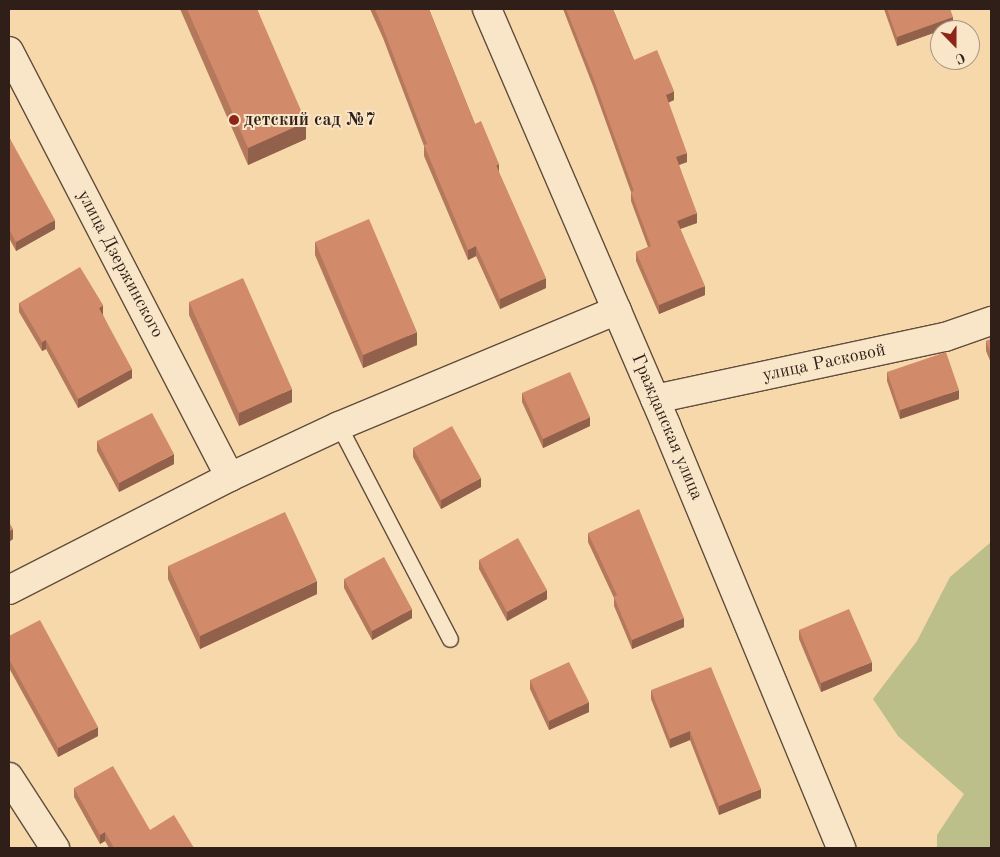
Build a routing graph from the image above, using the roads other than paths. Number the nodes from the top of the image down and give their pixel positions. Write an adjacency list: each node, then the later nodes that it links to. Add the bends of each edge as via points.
1 (487, 9): 3 (street, Гражданская улица)
2 (9, 51): 7 (street, улица Дзержинского)
3 (617, 310): 5 (street, Гражданская улица); 6 (street)
4 (991, 321): 5 (street, улица Расковой, via 945,337)
5 (655, 399): 12 (street, Гражданская улица)
6 (339, 426): 7 (street); 9 (lane)
7 (230, 477): 8 (street)
8 (9, 590)
9 (450, 639)
10 (9, 777): 11 (street)
11 (54, 848)
12 (841, 848)

